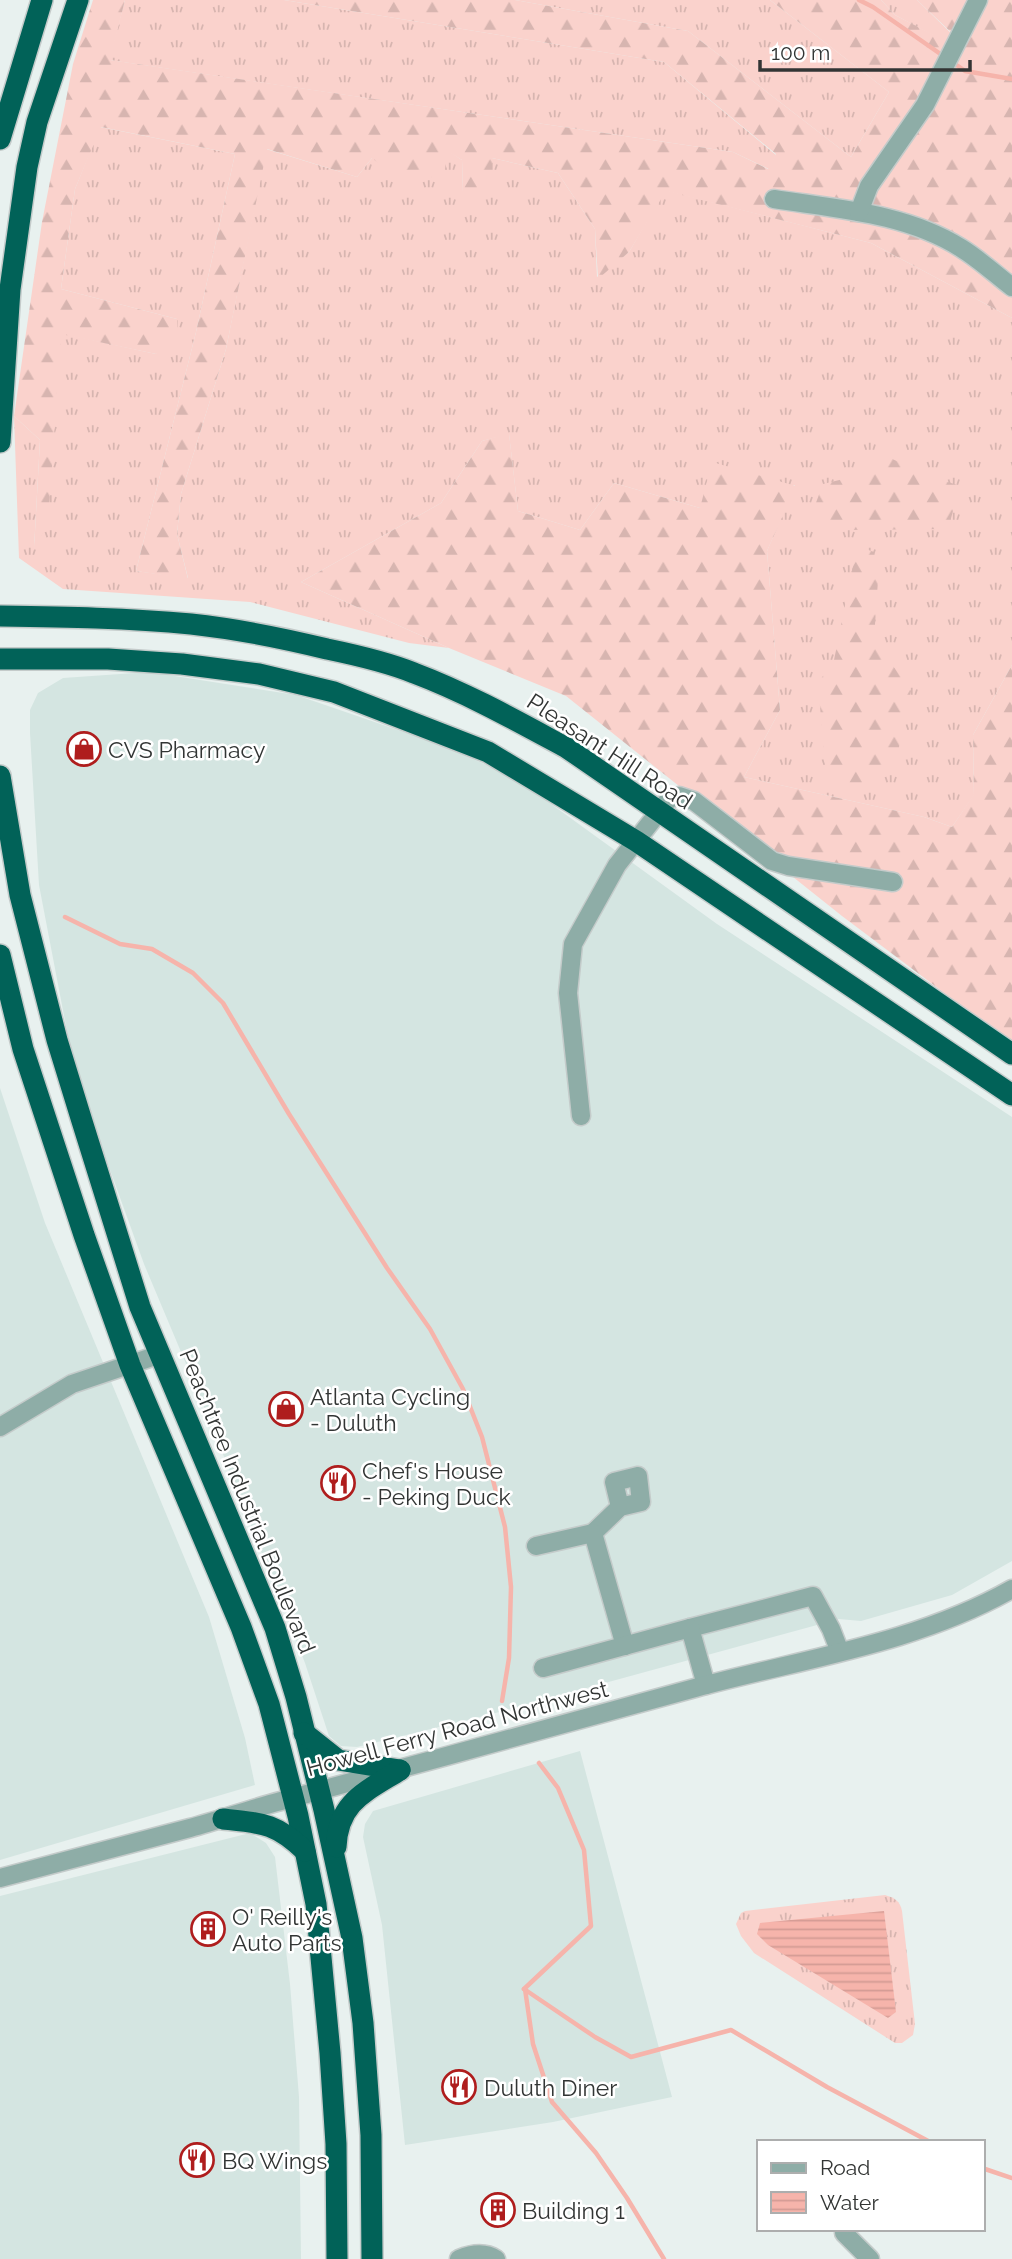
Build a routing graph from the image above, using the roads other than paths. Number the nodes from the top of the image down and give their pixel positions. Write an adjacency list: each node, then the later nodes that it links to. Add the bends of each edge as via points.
1 (42, 0): 4 (highway)
2 (78, 0): 8 (highway, via 37,122 27,167 10,289)
3 (978, 0): 6 (street, via 925,105 869,186)
4 (0, 139)
5 (774, 199): 6 (street)
6 (859, 212): 7 (street, via 914,225 960,247)
7 (1012, 287)
8 (0, 442)
9 (0, 616): 12 (highway, Pleasant Hill Road, via 230,629 352,654 413,672 566,748)
10 (0, 659): 13 (highway, via 182,664 259,674 334,692 488,752)
11 (0, 776): 19 (highway, Peachtree Industrial Boulevard, via 20,895 57,1040 140,1307)
12 (658, 811): 13 (street); 14 (street, via 679,796 694,801 772,861); 16 (highway, Pleasant Hill Road)
13 (636, 841): 17 (highway); 18 (street, via 572,944 568,993)
14 (893, 882)
15 (0, 956): 20 (highway, via 37,1094)
16 (1012, 1054)
17 (1012, 1095)
18 (581, 1116)
19 (161, 1354): 20 (street); 31 (highway, Peachtree Industrial Boulevard, via 275,1628)
20 (130, 1365): 21 (street, via 72,1384); 34 (highway, via 241,1627)
21 (0, 1427)
22 (620, 1507): 23 (street)
23 (593, 1533): 24 (street); 27 (street)
24 (536, 1546)
25 (1012, 1589): 28 (street, Howell Ferry Road Northwest, via 927,1628)
26 (690, 1628): 27 (street); 28 (street, via 813,1597); 30 (street)
27 (625, 1646): 29 (street)
28 (840, 1651): 30 (street, Howell Ferry Road Northwest)
29 (543, 1668)
30 (706, 1685): 32 (street, Howell Ferry Road Northwest)
31 (304, 1733): 32 (highway, via 338,1760); 33 (highway, Peachtree Industrial Boulevard)
32 (400, 1770): 33 (street, Howell Ferry Road Northwest); 37 (highway, via 355,1798 345,1811 337,1829)
33 (318, 1791): 34 (street, Howell Ferry Road Northwest); 37 (highway, Peachtree Industrial Boulevard)
34 (293, 1797): 35 (street, Howell Ferry Road Northwest); 36 (highway)
35 (223, 1819): 36 (highway, via 263,1823 290,1837); 38 (street, Howell Ferry Road Northwest)
36 (305, 1852): 40 (highway, via 316,1904 330,2053)
37 (335, 1857): 41 (highway, Peachtree Industrial Boulevard, via 363,2024 371,2135)
38 (0, 1878)
39 (844, 2233): 44 (street)
40 (337, 2259)
41 (372, 2259)
42 (460, 2259): 43 (street, via 489,2255)
43 (496, 2259)
44 (870, 2259)

